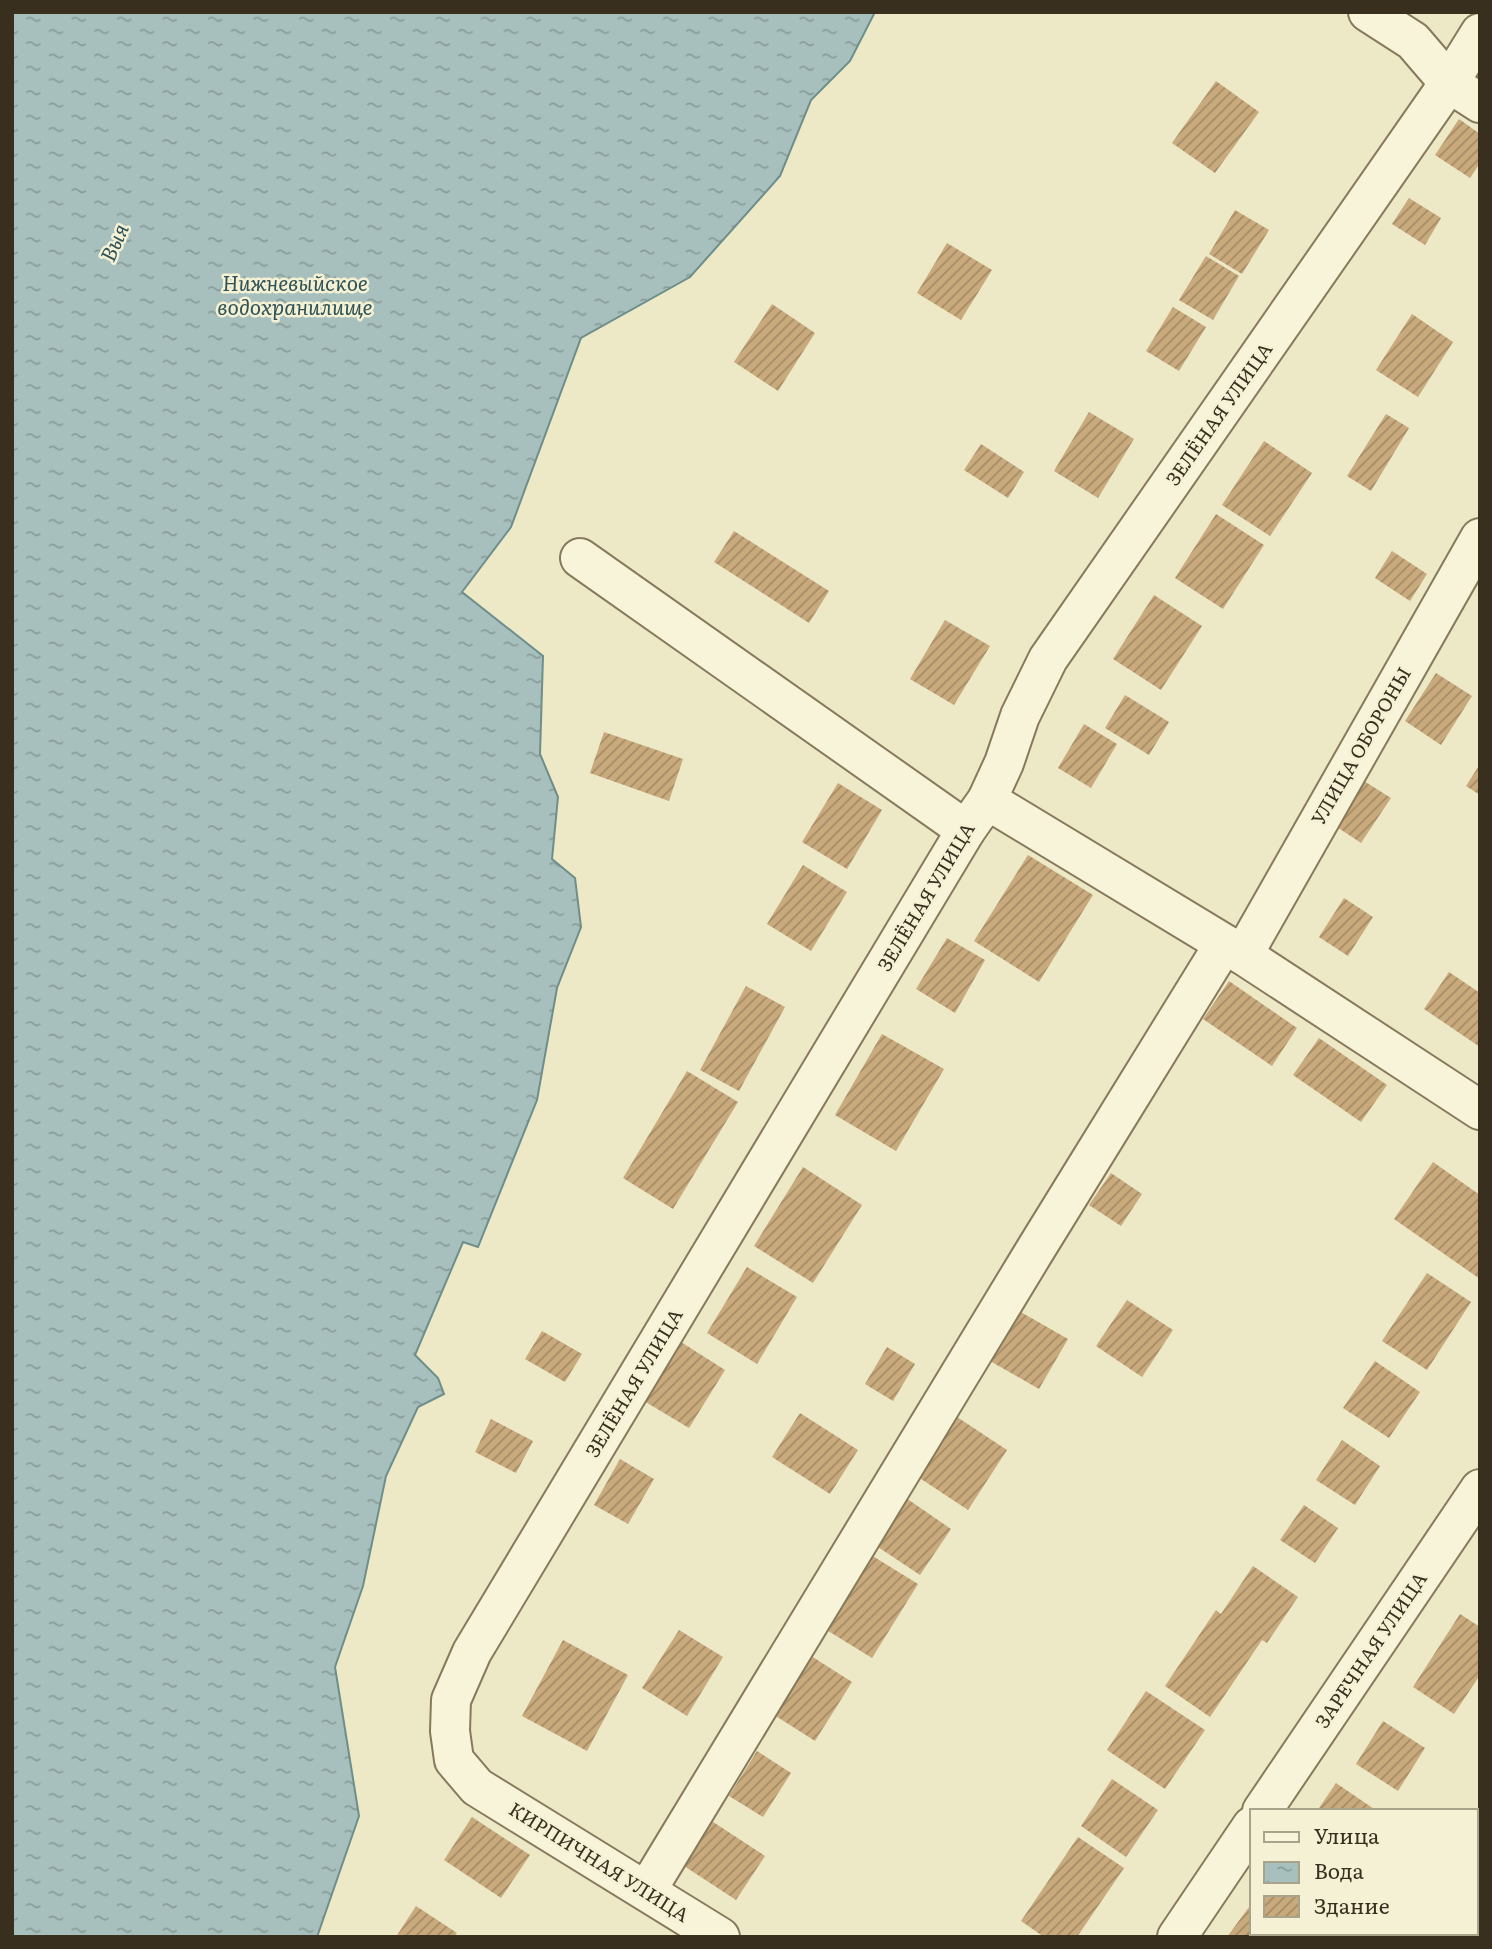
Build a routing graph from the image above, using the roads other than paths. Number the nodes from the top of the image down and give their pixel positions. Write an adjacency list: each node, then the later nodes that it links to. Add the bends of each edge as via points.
1 (1368, 12): 3 (street, via 1413,41)
2 (1480, 33): 3 (street, ЗЕЛЁНАЯ УЛИЦА)
3 (1464, 93): 6 (street, ЗЕЛЁНАЯ УЛИЦА, via 1048,659)
4 (1480, 538): 7 (street, УЛИЦА ОБОРОНЫ)
5 (580, 558): 6 (street)
6 (976, 815): 7 (street); 10 (street, ЗЕЛЁНАЯ УЛИЦА, via 472,1652 452,1700 450,1731 454,1760)
7 (1234, 950): 8 (street); 13 (street, УЛИЦА ОБОРОНЫ, via 1042,1240)
8 (1480, 1110)
9 (1480, 1489): 11 (street, ЗАРЕЧНАЯ УЛИЦА)
10 (477, 1787): 13 (street, КИРПИЧНАЯ УЛИЦА)
11 (1263, 1809)
12 (1250, 1829): 15 (street)
13 (647, 1890): 14 (street, КИРПИЧНАЯ УЛИЦА)
14 (703, 1932)
15 (1177, 1937)

